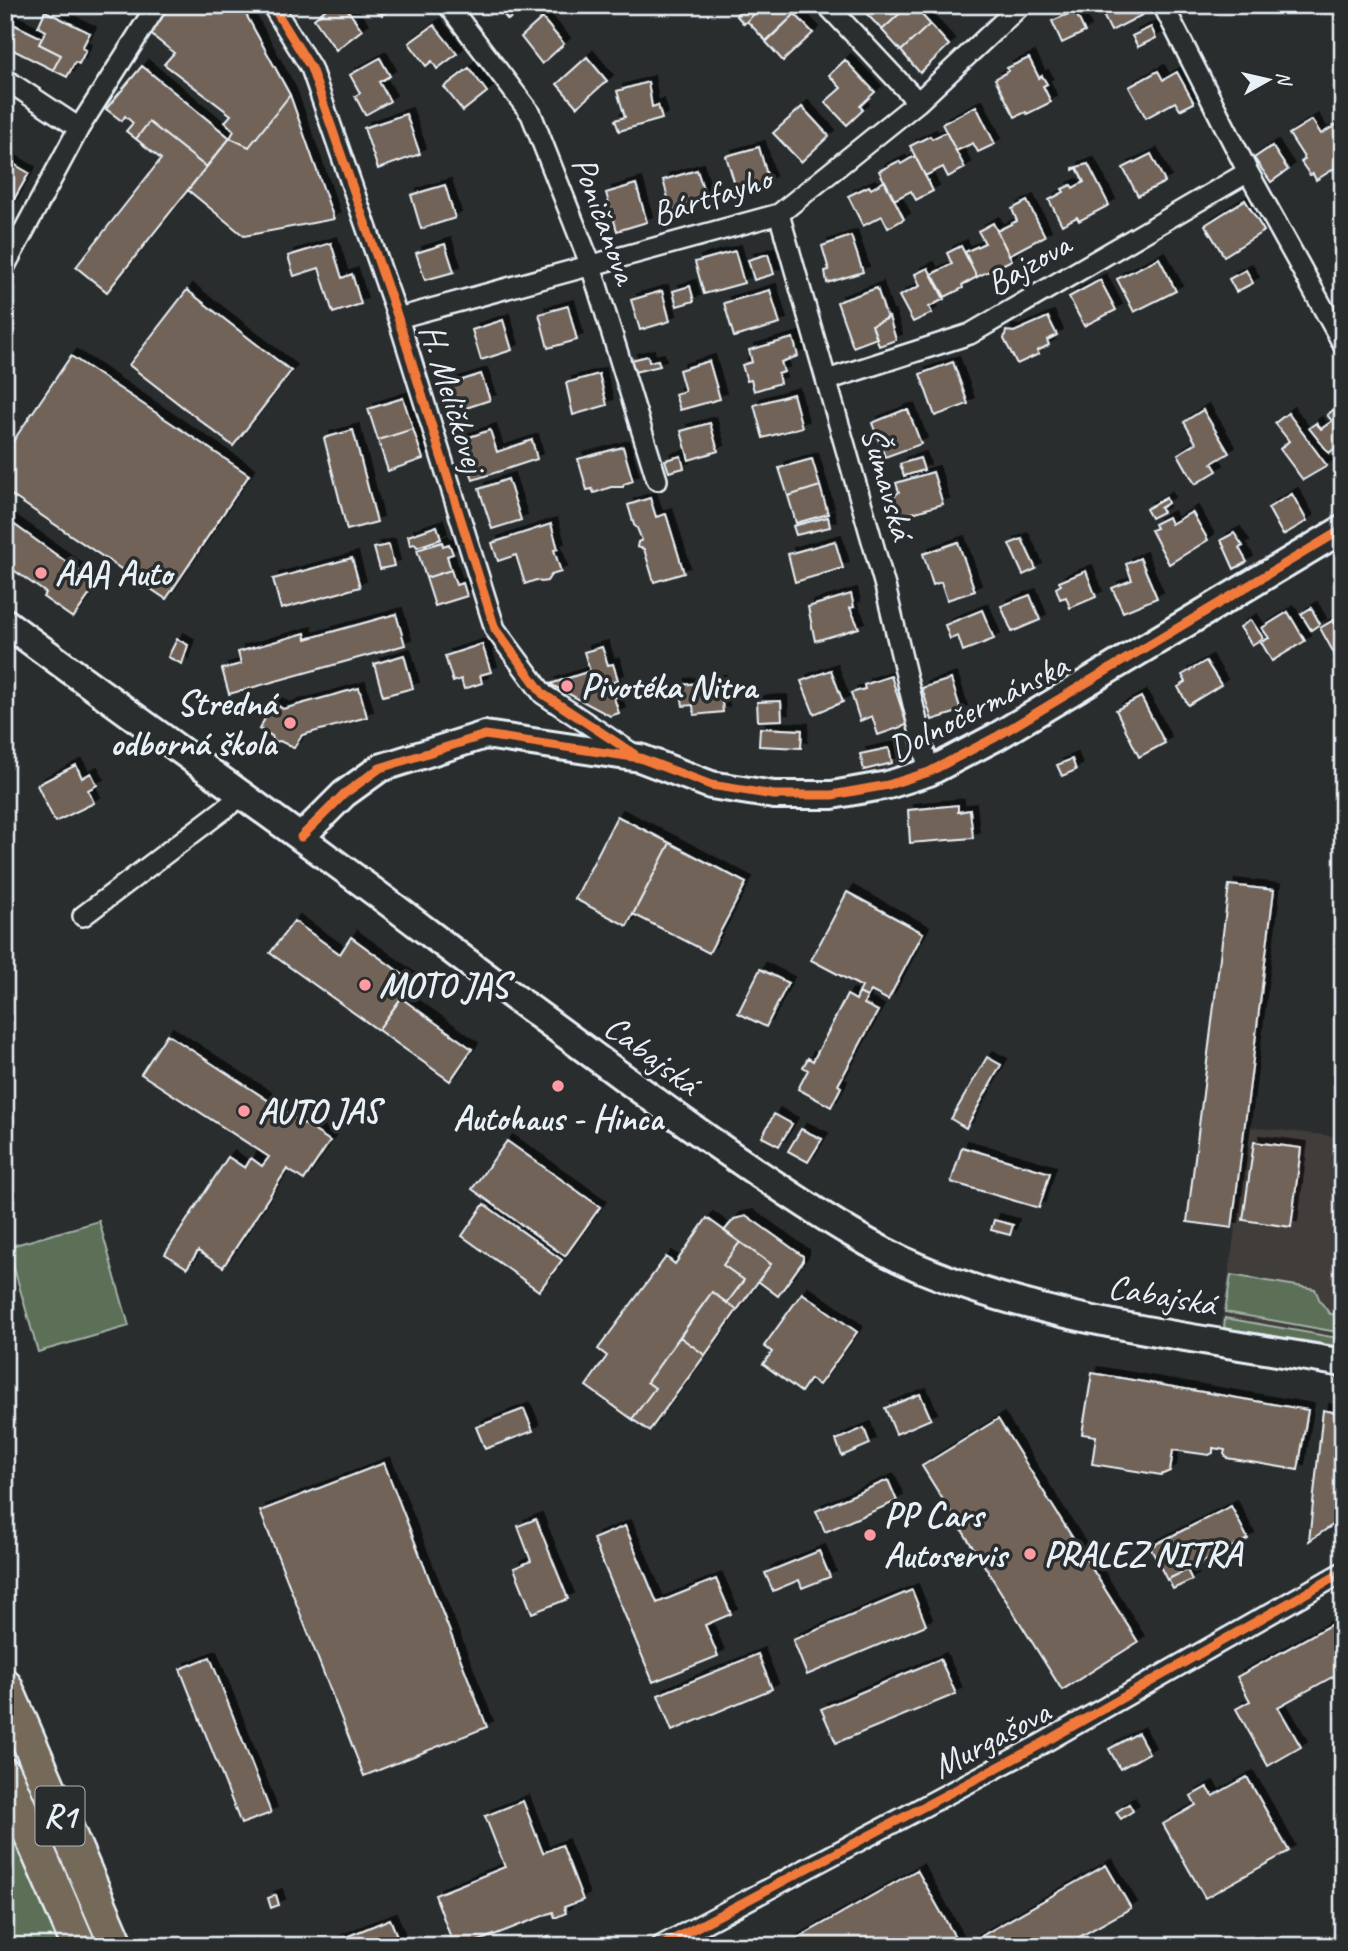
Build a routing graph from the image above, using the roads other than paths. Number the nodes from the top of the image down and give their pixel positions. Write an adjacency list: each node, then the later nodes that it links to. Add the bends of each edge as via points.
1 (157, 5): 9 (street)
2 (272, 5): 14 (street, H. Meličkovej, via 311,68)
3 (448, 5): 13 (street, Poničanova, via 531,114)
4 (827, 5): 8 (street)
5 (1021, 5): 8 (street, Bártfayho)
6 (1163, 5): 10 (street)
7 (5, 79): 9 (street)
8 (918, 102): 11 (street, Bártfayho)
9 (79, 128): 12 (street)
10 (1248, 172): 15 (street); 16 (street, Bajzova, via 971,334)
11 (779, 214): 13 (street, Bártfayho); 16 (street, Šumavská)
12 (5, 266)
13 (591, 266): 14 (street, Bártfayho); 17 (street, Poničanova)
14 (398, 318): 20 (street, H. Meličkovej, via 495,629 543,694)
15 (1343, 344)
16 (827, 380): 21 (street, Šumavská, via 885,586)
17 (657, 480)
18 (1343, 529): 21 (main road, Dolnočermánska, via 996,737)
19 (5, 622): 22 (main road, Cabajská)
20 (640, 758): 21 (main road, Dolnočermánska, via 711,785 774,795 832,795); 23 (main road, Dolnočermánska, via 485,735 380,768 344,794)
21 (929, 772)
22 (243, 796): 23 (main road, Cabajská); 24 (street)
23 (301, 837): 25 (main road, Cabajská, via 722,1151 878,1248 940,1276 1029,1304)
24 (83, 916)
25 (1343, 1363)
26 (1343, 1572): 31 (street, Murgašova, via 1036,1747)
27 (5, 1686): 30 (highway, R1)
28 (5, 1775): 29 (highway, R1)
29 (79, 1946)
30 (117, 1946)
31 (661, 1946)

